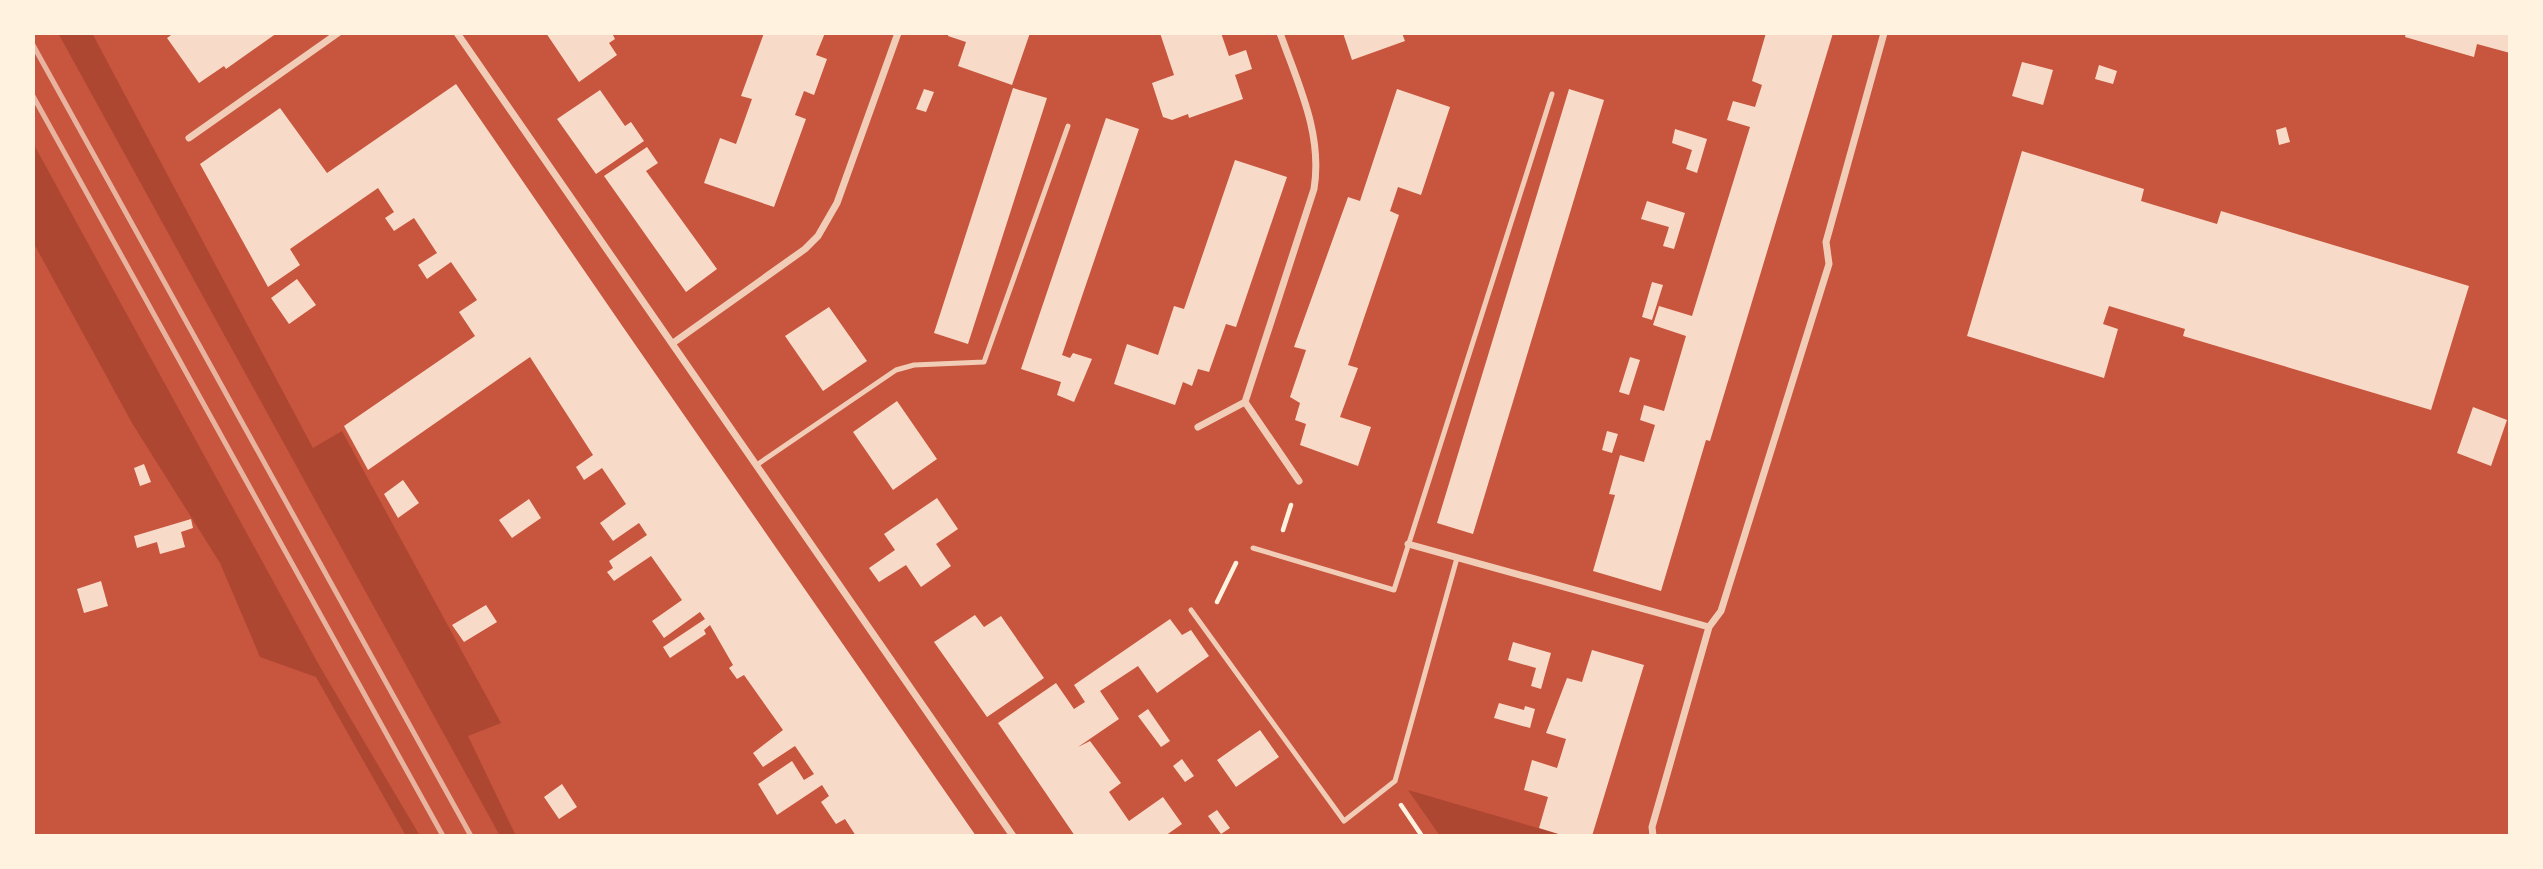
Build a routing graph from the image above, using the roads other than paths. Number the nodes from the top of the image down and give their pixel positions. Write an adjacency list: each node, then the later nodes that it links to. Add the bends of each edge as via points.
1 (338, 33): 8 (street)
2 (457, 33): 9 (street)
3 (898, 33): 9 (street, via 837,203 818,236)
4 (1280, 33): 10 (street, via 1311,120 1317,166 1314,189)
5 (1884, 33): 18 (street, via 1826,242 1829,264 1721,611)
6 (1552, 94): 14 (lane)
7 (1068, 126): 12 (lane, via 984,362 896,370)
8 (188, 138)
9 (673, 344): 12 (street)
10 (1245, 402): 11 (street); 13 (street)
11 (1198, 427)
12 (758, 464): 19 (street)
13 (1299, 481)
14 (1408, 544): 15 (lane, via 1394,590); 16 (street)
15 (1254, 548)
16 (1457, 558): 17 (lane, via 1395,781 1344,821); 18 (street)
17 (1191, 610)
18 (1709, 627): 20 (street)
19 (1013, 836)
20 (1653, 836)

